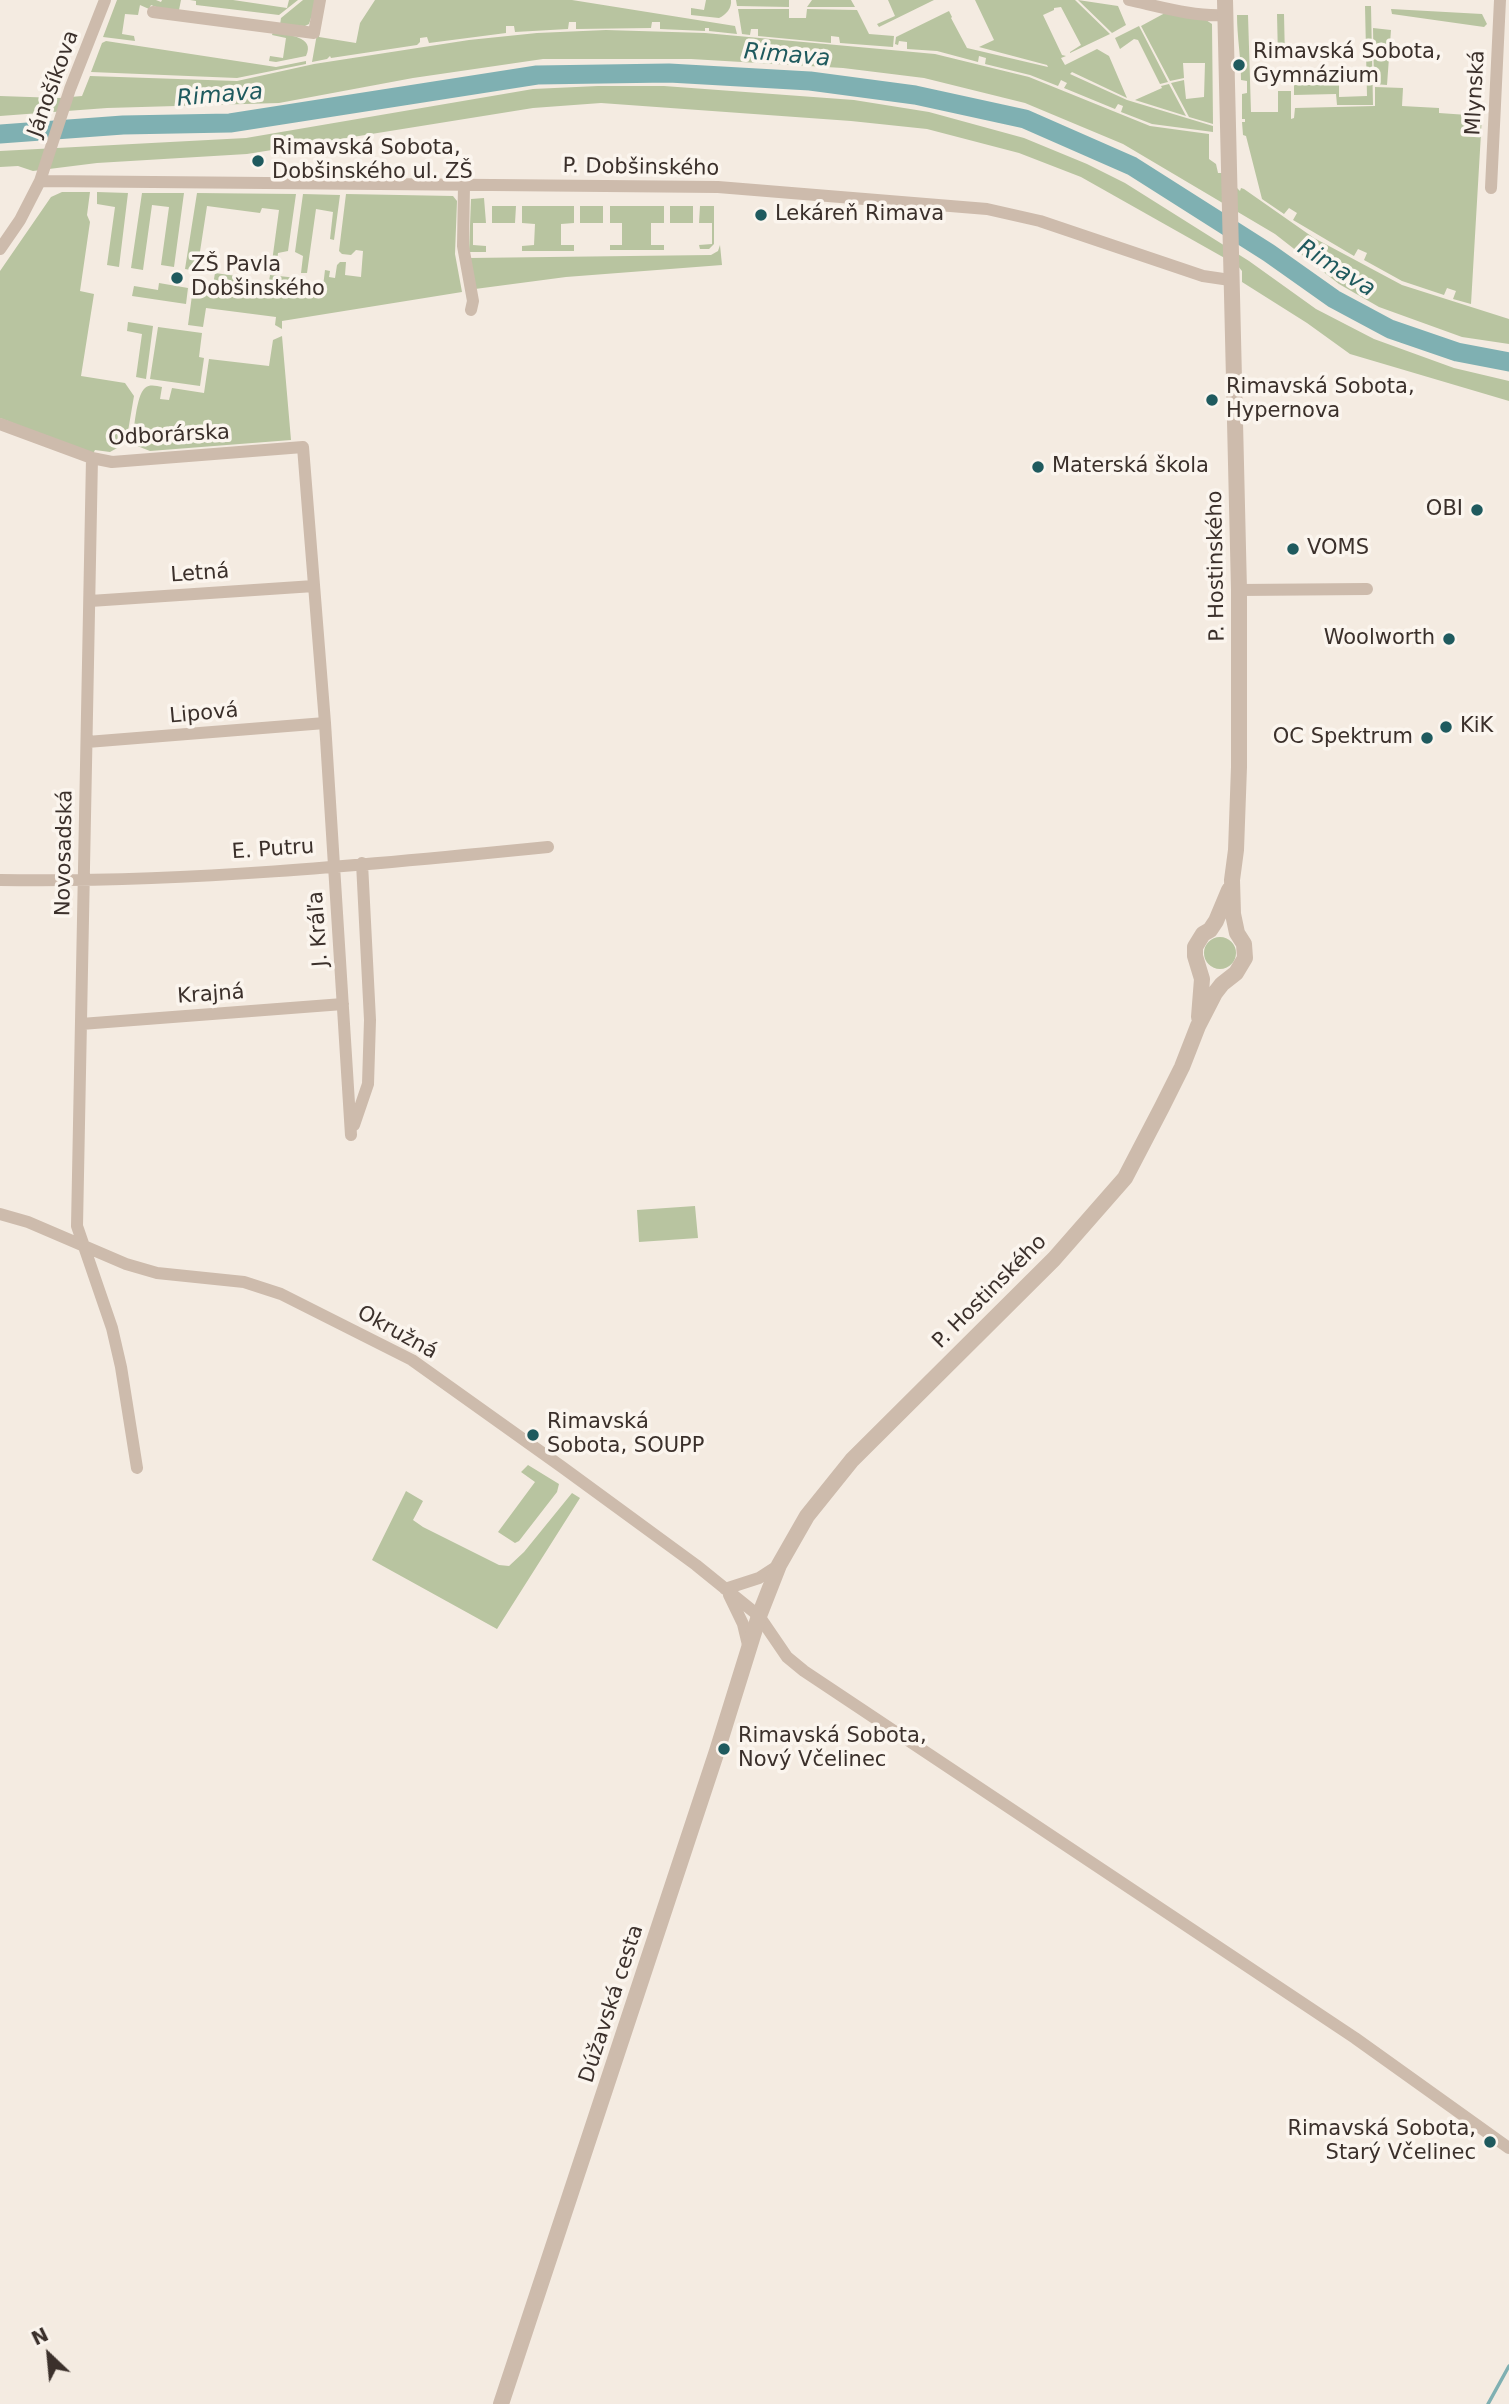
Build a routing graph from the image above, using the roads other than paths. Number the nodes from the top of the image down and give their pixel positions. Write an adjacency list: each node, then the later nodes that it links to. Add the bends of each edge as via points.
1 (105, 0): 7 (street, Jánošíkova)
2 (320, 0): 6 (street, via 314,33)
3 (1129, 0): 5 (street, via 1213,16)
4 (1500, 0): 9 (street, Mlynská)
5 (1226, 8): 11 (street, P. Hostinského)
6 (153, 12)
7 (40, 181): 8 (street, P. Dobšinského); 10 (street, Jánošíkova)
8 (464, 185): 11 (street, P. Dobšinského, via 718,187 987,209 1040,221 1203,276); 12 (street, via 463,246)
9 (1491, 188)
10 (0, 249)
11 (1230, 275): 18 (street, P. Hostinského)
12 (471, 310)
13 (0, 424): 15 (street, Odborárska)
14 (303, 447): 15 (street, Odborárska, via 112,462); 16 (street, J. Kráľa)
15 (92, 458): 19 (street, Novosadská)
16 (314, 586): 19 (street, Letná); 20 (street, J. Kráľa)
17 (1367, 589): 18 (street)
18 (1239, 590): 26 (street, P. Hostinského, via 1239,767)
19 (90, 601): 21 (street, Novosadská)
20 (325, 723): 21 (street, Lipová); 24 (street, J. Kráľa)
21 (87, 742): 27 (street, Novosadská)
22 (548, 847): 23 (street, E. Putru)
23 (362, 863): 24 (street, E. Putru); 32 (street, J. Kráľa, via 370,1020 368,1084 351,1135)
24 (335, 866): 27 (street, E. Putru); 32 (street, J. Kráľa)
25 (0, 880): 27 (street, E. Putru)
26 (1232, 880): 28 (street, P. Hostinského); 29 (street, P. Hostinského)
27 (84, 881): 33 (street, Novosadská)
28 (1210, 929): 29 (street); 30 (street, P. Hostinského, via 1195,947)
29 (1237, 933): 31 (street, P. Hostinského, via 1245,958)
30 (1200, 969): 31 (street, via 1214,978); 34 (street, P. Hostinského)
31 (1229, 977): 34 (street, P. Hostinského)
32 (343, 1004): 33 (street, Krajná)
33 (81, 1024): 36 (street, Novosadská, via 77,1226)
34 (1198, 1026): 38 (street, P. Hostinského, via 1125,1178 1054,1259 852,1460 807,1516)
35 (0, 1214): 36 (street, Okružná)
36 (85, 1248): 37 (street, Novosadská, via 112,1328); 39 (street, Okružná, via 157,1273 244,1282 281,1294 379,1342 562,1466)
37 (136, 1468)
38 (779, 1565): 39 (street, via 759,1578); 40 (street, P. Hostinského)
39 (725, 1589): 40 (street, Okružná); 41 (street, Okružná, via 743,1624)
40 (759, 1616): 41 (street, Dúžavská cesta); 42 (street, Okružná, via 787,1657 824,1685 1354,2038)
41 (749, 1649): 43 (street, Dúžavská cesta)
42 (1509, 2148)
43 (502, 2404)

